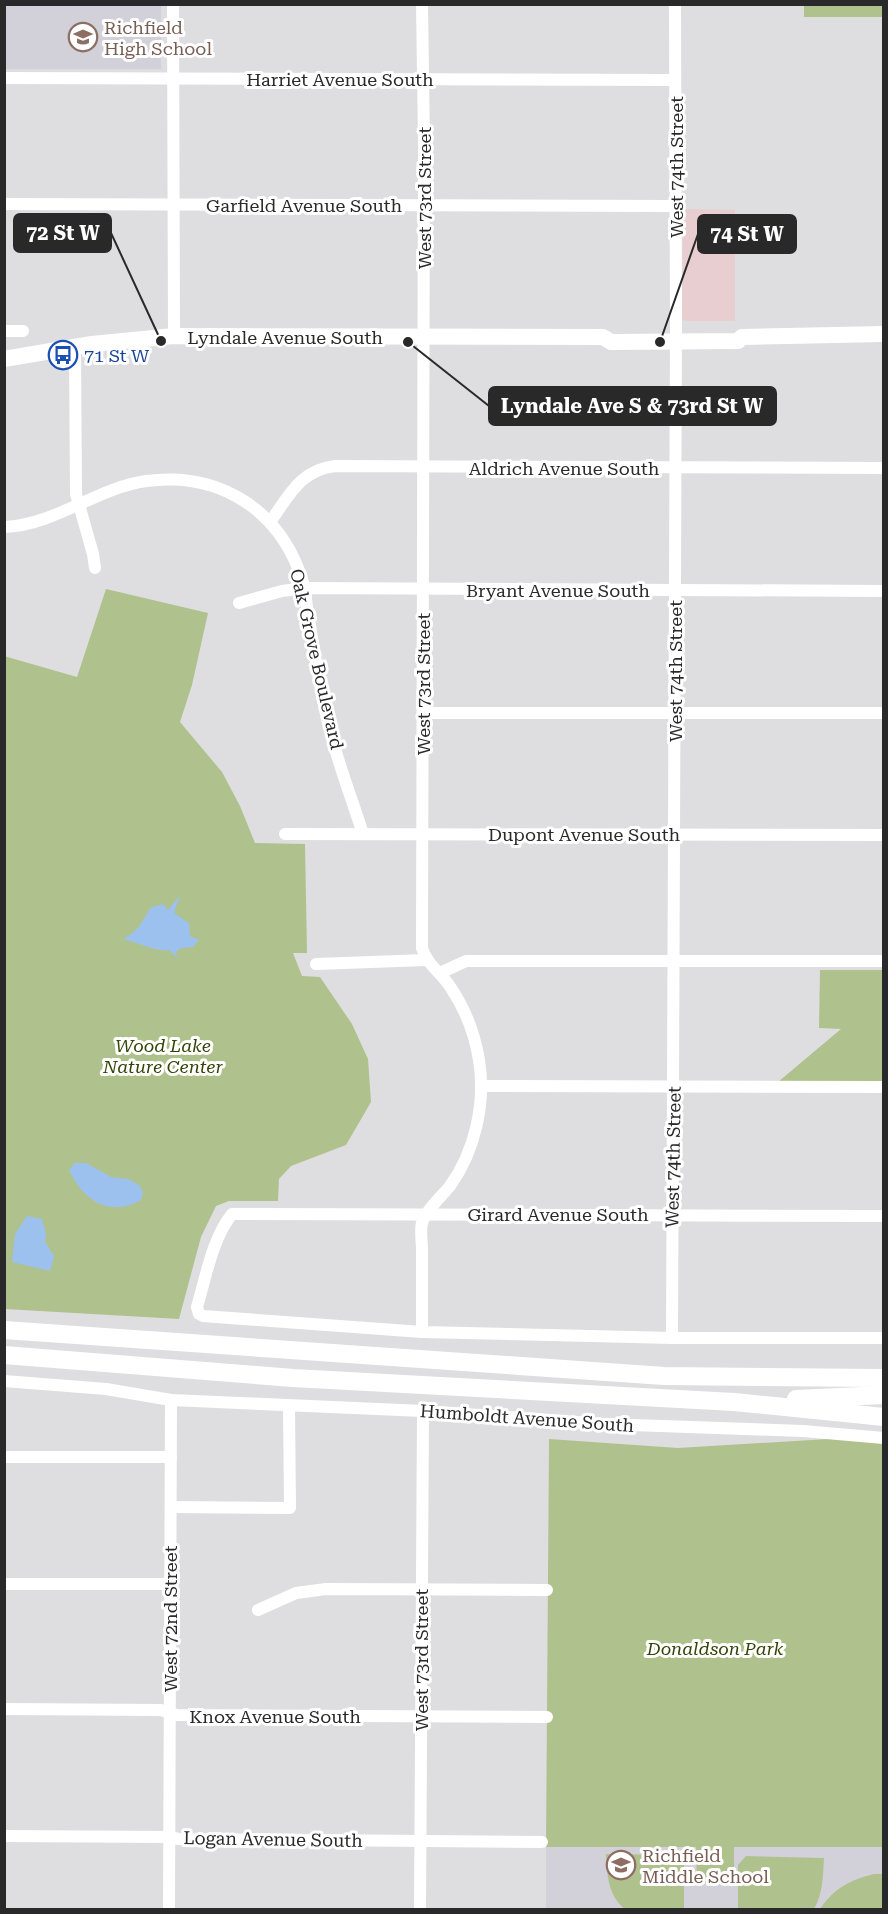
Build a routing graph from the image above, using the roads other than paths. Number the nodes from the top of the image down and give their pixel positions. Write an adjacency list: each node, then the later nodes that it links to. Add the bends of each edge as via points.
1 (173, 4): 5 (street)
2 (422, 4): 6 (street, West 73rd Street)
3 (675, 4): 7 (street, West 74th Street)
4 (4, 78): 5 (street, Harriet Avenue South)
5 (173, 78): 6 (street, Harriet Avenue South); 9 (street)
6 (424, 79): 7 (street, Harriet Avenue South); 10 (street, West 73rd Street)
7 (675, 81): 11 (street, West 74th Street)
8 (4, 204): 9 (street, Garfield Avenue South)
9 (174, 204): 10 (street, Garfield Avenue South); 15 (street)
10 (424, 205): 11 (street, Garfield Avenue South); 16 (street, West 73rd Street)
11 (675, 206): 17 (street, West 74th Street)
12 (4, 331): 13 (street)
13 (23, 331)
14 (884, 334): 17 (main road, Lyndale Avenue South, via 742,337 738,341)
15 (174, 336): 16 (main road, Lyndale Avenue South); 18 (main road, Lyndale Avenue South)
16 (424, 337): 17 (main road, Lyndale Avenue South, via 603,337 610,332); 20 (street, West 73rd Street)
17 (676, 337): 21 (street, West 74th Street)
18 (75, 347): 19 (main road, Lyndale Avenue South); 23 (street, via 76,494)
19 (4, 359)
20 (424, 466): 21 (street, Aldrich Avenue South); 24 (street, Aldrich Avenue South, via 324,467 304,477); 28 (street, West 73rd Street)
21 (675, 468): 22 (street, Aldrich Avenue South); 29 (street, West 74th Street)
22 (884, 468)
23 (80, 505): 24 (street, Oak Grove Boulevard, via 146,481 191,481 234,494); 25 (street, Oak Grove Boulevard, via 39,522); 26 (street)
24 (270, 522): 27 (street, Oak Grove Boulevard, via 296,563)
25 (4, 527)
26 (95, 568)
27 (304, 588): 28 (street, Bryant Avenue South); 31 (street, Bryant Avenue South); 36 (street, Oak Grove Boulevard, via 323,700)
28 (423, 589): 29 (street, Bryant Avenue South); 32 (street, West 73rd Street)
29 (675, 591): 30 (street, Bryant Avenue South); 33 (street, West 74th Street)
30 (884, 591)
31 (239, 603)
32 (423, 712): 33 (street); 37 (street, West 73rd Street)
33 (675, 712): 34 (street); 38 (street, West 74th Street)
34 (884, 713)
35 (285, 834): 36 (street, Dupont Avenue South)
36 (363, 834): 37 (street, Dupont Avenue South)
37 (423, 834): 38 (street, Dupont Avenue South); 40 (street, West 73rd Street, via 422,948)
38 (674, 835): 39 (street, Dupont Avenue South); 41 (street, West 74th Street)
39 (884, 835)
40 (426, 960): 43 (street); 44 (street)
41 (674, 960): 42 (street); 44 (street, via 466,961); 46 (street, West 74th Street)
42 (884, 961)
43 (316, 964)
44 (440, 972): 45 (street, via 464,1011 473,1035)
45 (482, 1086): 46 (street); 48 (street, via 476,1129 464,1162)
46 (674, 1086): 47 (street); 49 (street, West 74th Street)
47 (884, 1087)
48 (429, 1213): 49 (street, Girard Avenue South); 52 (street, via 422,1223); 52 (street, Girard Avenue South, via 232,1214 218,1239 197,1307 203,1316)
49 (673, 1215): 50 (street, Girard Avenue South); 53 (street, West 74th Street)
50 (884, 1216)
51 (4, 1330): 57 (highway, via 664,1376)
52 (422, 1332): 53 (street)
53 (672, 1338): 54 (street)
54 (884, 1338)
55 (4, 1355): 59 (highway, via 293,1378)
56 (4, 1381): 58 (street, Humboldt Avenue South, via 106,1389)
57 (882, 1382): 59 (highway)
58 (171, 1400): 60 (street, Humboldt Avenue South); 65 (street, West 72nd Street)
59 (734, 1402): 62 (highway)
60 (289, 1406): 61 (street, Humboldt Avenue South); 66 (street, via 290,1508)
61 (423, 1411): 63 (street, Humboldt Avenue South); 69 (street, West 73rd Street)
62 (884, 1417)
63 (884, 1438)
64 (4, 1457): 65 (street)
65 (171, 1457): 66 (street, West 72nd Street)
66 (171, 1507): 68 (street, West 72nd Street)
67 (4, 1584): 68 (street)
68 (170, 1584): 73 (street, West 72nd Street)
69 (421, 1589): 70 (street); 71 (street, via 310,1591); 74 (street, West 73rd Street)
70 (547, 1590)
71 (258, 1610)
72 (4, 1709): 73 (street, Knox Avenue South)
73 (170, 1712): 74 (street, Knox Avenue South); 77 (street, West 72nd Street)
74 (421, 1716): 75 (street, Knox Avenue South); 78 (street, West 73rd Street)
75 (547, 1717)
76 (4, 1836): 77 (street, Logan Avenue South)
77 (169, 1837): 78 (street, Logan Avenue South); 80 (street, West 72nd Street)
78 (420, 1841): 79 (street, Logan Avenue South); 81 (street, West 73rd Street)
79 (542, 1842)
80 (169, 1910)
81 (420, 1910)

